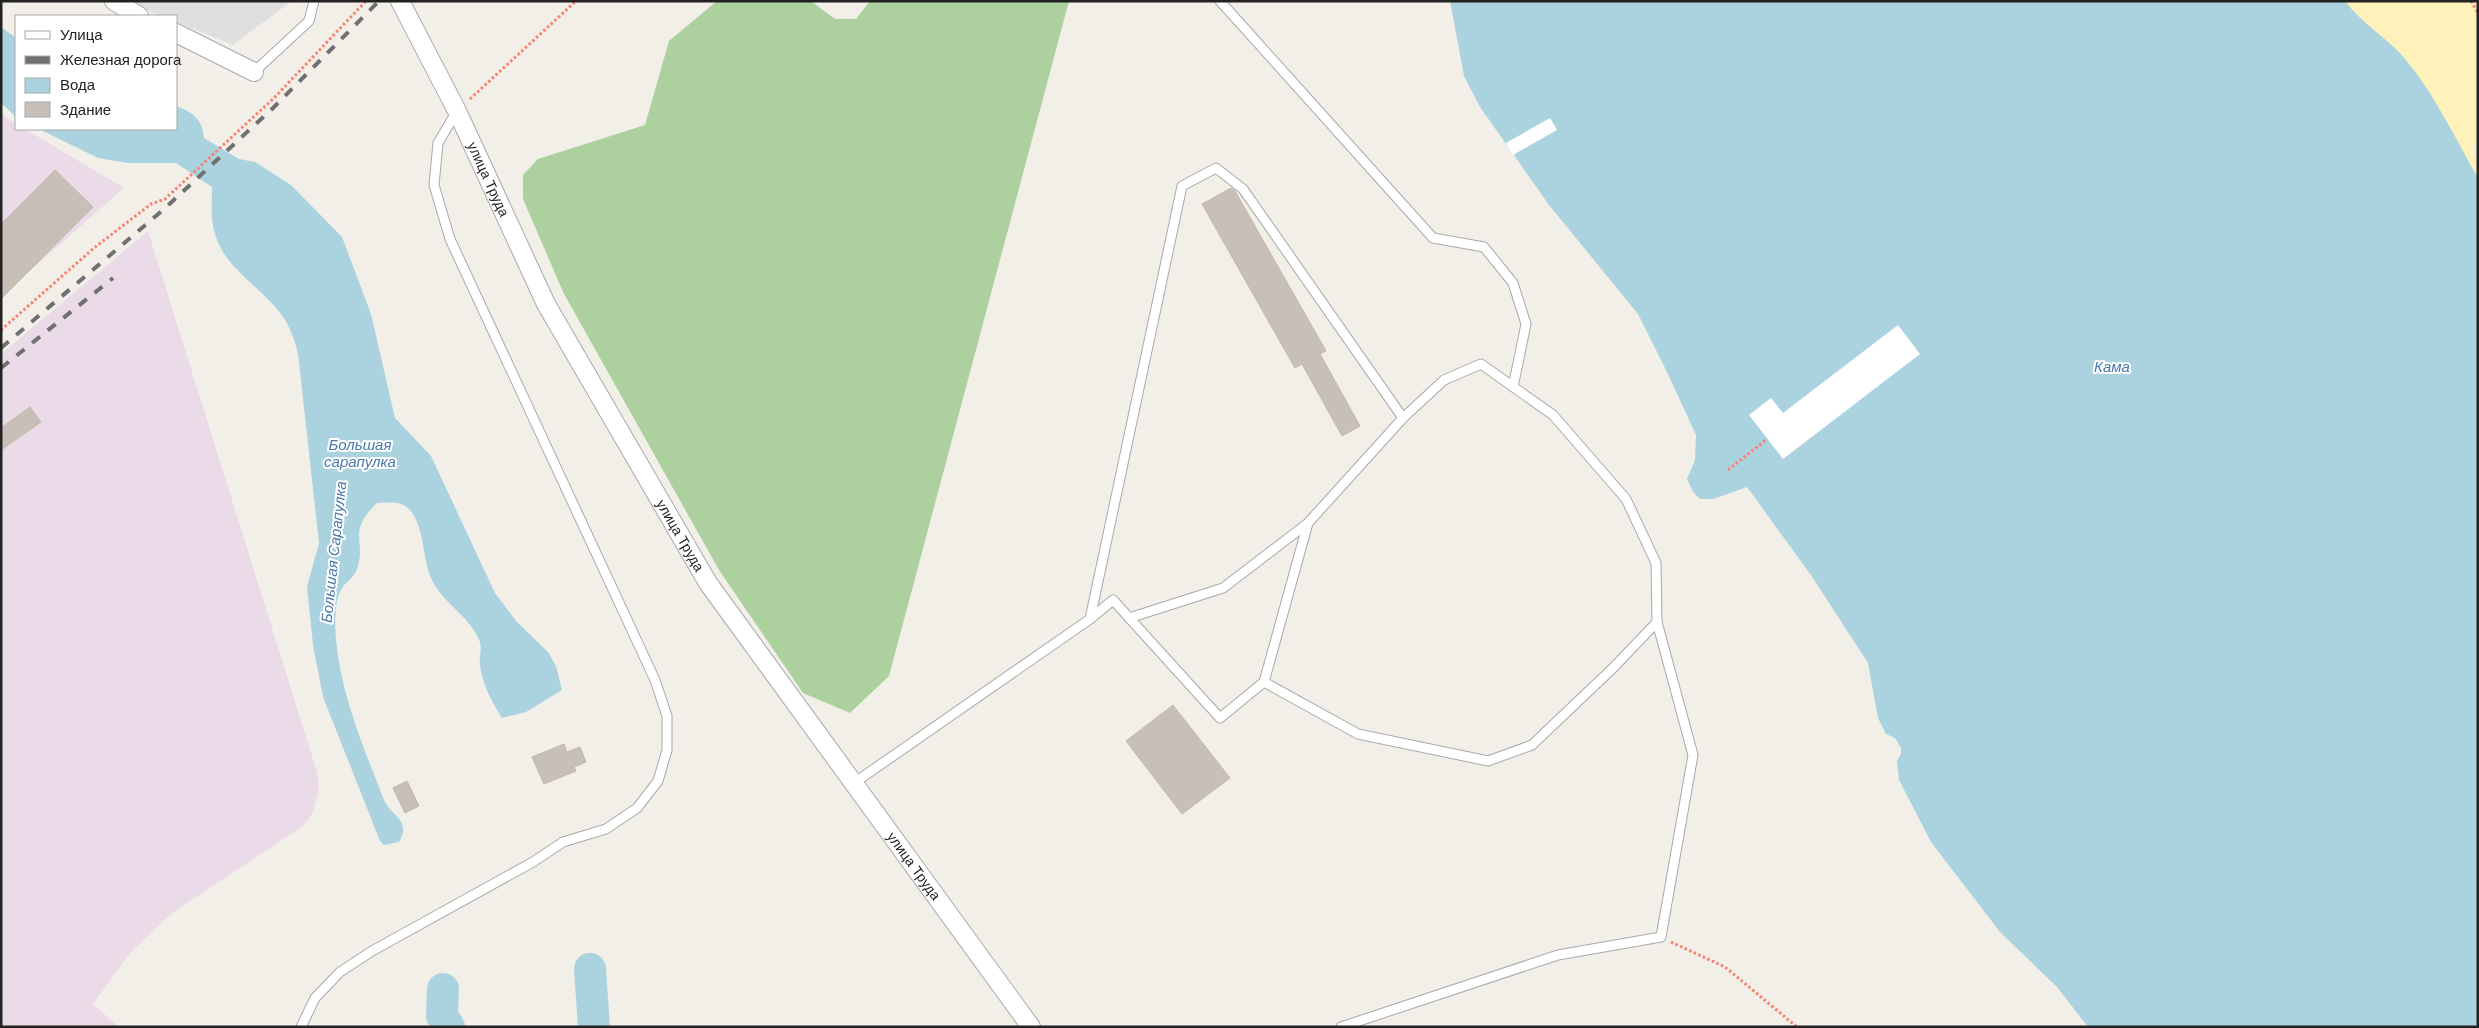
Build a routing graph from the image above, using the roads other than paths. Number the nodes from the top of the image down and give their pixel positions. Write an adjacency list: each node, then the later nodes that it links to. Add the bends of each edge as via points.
1 (114, 1): 5 (street)
2 (314, 1): 7 (lane, via 310,21)
3 (400, 1): 8 (street, улица Труда)
4 (1220, 1): 9 (lane, via 1432,238 1484,247 1513,284 1526,324)
5 (137, 15)
6 (178, 34): 7 (street)
7 (254, 72)
8 (457, 111): 16 (street, улица Труда, via 546,304 708,583); 17 (lane, via 438,143 434,185 450,239 655,680 667,716 667,750 658,781 637,808 606,829 563,842 533,862 372,951 340,972 315,998)
9 (1513, 387): 10 (lane, via 1481,364 1444,380); 14 (lane, via 1553,415 1626,499 1656,563)
10 (1403, 418): 11 (lane); 13 (lane, via 1243,188 1216,168 1182,186)
11 (1308, 523): 12 (lane, via 1223,588); 15 (lane)
12 (1129, 618): 13 (lane, via 1113,600); 15 (lane, via 1220,718)
13 (1090, 619): 16 (lane)
14 (1657, 622): 15 (lane, via 1532,745 1488,761 1358,734); 19 (lane, via 1693,755 1662,937 1558,955)
15 (1264, 682)
16 (854, 783): 18 (street, улица Труда)
17 (301, 1027)
18 (1031, 1027)
19 (1341, 1027)

